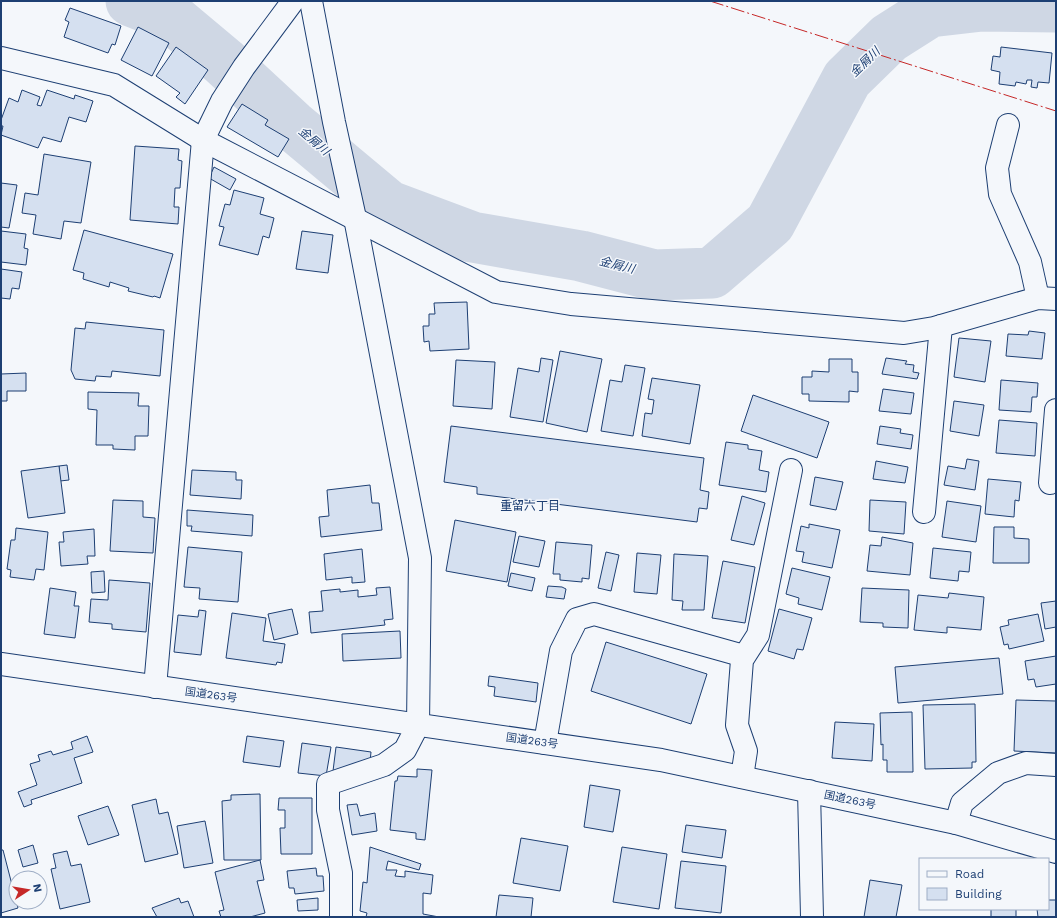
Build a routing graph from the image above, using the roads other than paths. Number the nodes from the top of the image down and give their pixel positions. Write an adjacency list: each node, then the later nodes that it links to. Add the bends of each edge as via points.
1 (293, 1): 5 (main road, via 244,67 222,101)
2 (311, 1): 6 (main road, via 338,145)
3 (1, 58): 5 (main road, via 114,85)
4 (1008, 125): 7 (main road, via 996,168 1000,194)
5 (203, 140): 6 (main road); 15 (main road)
6 (355, 218): 8 (main road, via 496,292 572,304 904,333); 16 (main road, via 420,558)
7 (1047, 298): 8 (main road)
8 (941, 326): 12 (main road)
9 (1056, 410): 11 (main road)
10 (791, 470): 13 (main road, via 758,635)
11 (1050, 483)
12 (924, 512)
13 (744, 656): 17 (main road, via 594,614 577,619 561,651); 19 (main road, via 737,725 746,750)
14 (1, 664): 15 (main road, 国道263号)
15 (155, 687): 16 (main road, 国道263号)
16 (418, 725): 17 (main road, 国道263号); 23 (main road, via 405,750 384,765 328,784 328,810 340,873)
17 (545, 743): 19 (main road, 国道263号, via 661,760)
18 (1056, 765): 21 (main road, via 1026,763 998,773 962,803)
19 (742, 777): 20 (main road, 国道263号)
20 (809, 791): 21 (main road, 国道263号); 24 (main road)
21 (956, 824): 22 (main road, 国道263号)
22 (1056, 852)
23 (341, 917)
24 (812, 917)

